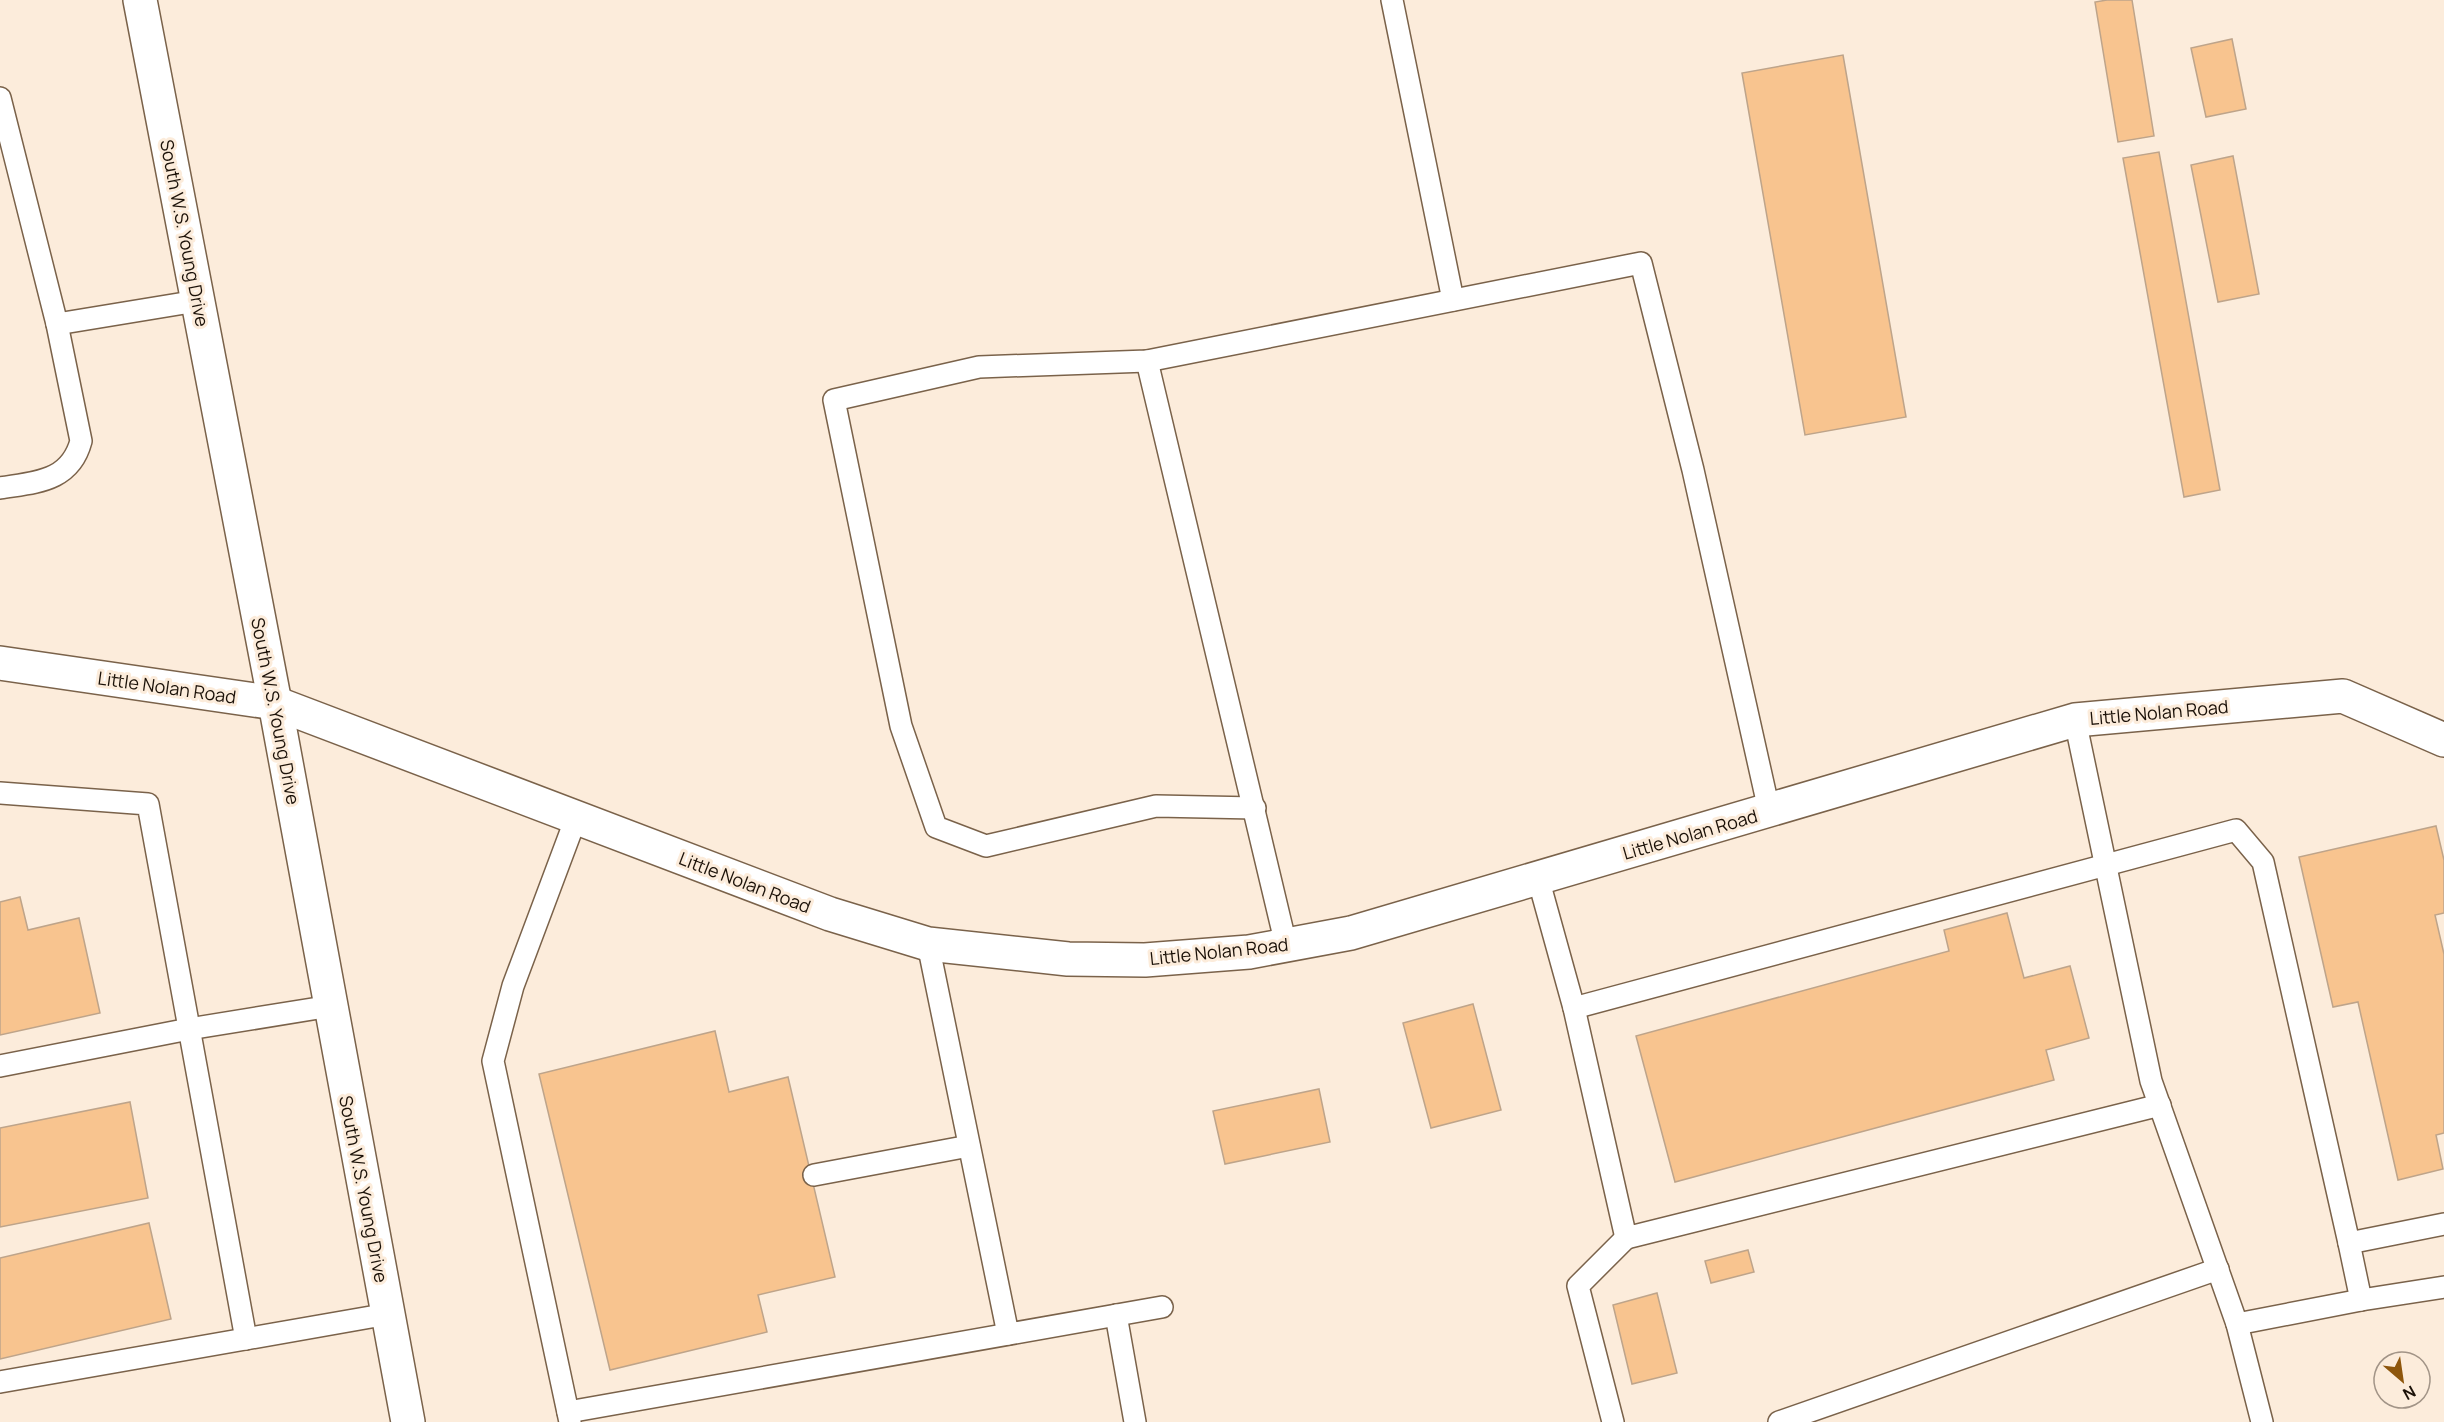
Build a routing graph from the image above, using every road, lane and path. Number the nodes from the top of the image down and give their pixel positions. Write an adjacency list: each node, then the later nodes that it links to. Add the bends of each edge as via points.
1 (140, 0): 5 (street, South W.S. Young Drive)
2 (1392, 0): 4 (lane)
3 (0, 100): 6 (lane)
4 (1453, 300): 7 (lane); 15 (lane, via 1641,263 1693,470)
5 (197, 301): 6 (lane); 10 (street, South W.S. Young Drive)
6 (57, 324): 8 (lane, via 81,441 78,451 67,467 47,480)
7 (1147, 361): 14 (lane); 14 (lane, via 979,367 834,400 901,726 936,827 986,846 1156,806)
8 (0, 488)
9 (0, 663): 10 (street, Little Nolan Road)
10 (275, 703): 16 (street, Little Nolan Road); 21 (street, South W.S. Young Drive)
11 (2075, 720): 12 (street, Little Nolan Road, via 2343,696); 15 (street, Little Nolan Road); 17 (lane)
12 (2444, 740)
13 (0, 793): 23 (lane, via 148,804)
14 (1255, 808): 20 (lane)
15 (1769, 810): 18 (street, Little Nolan Road)
16 (576, 818): 19 (street, Little Nolan Road, via 830,914); 41 (lane, via 513,986 493,1061)
17 (2106, 866): 22 (lane); 25 (lane, via 2151,1081); 30 (lane, via 2236,830 2263,862)
18 (1538, 878): 20 (street, Little Nolan Road, via 1351,933); 22 (lane)
19 (928, 944): 20 (street, Little Nolan Road, via 1068,959 1134,960 1249,952); 26 (lane)
20 (1286, 945)
21 (331, 1006): 23 (lane); 35 (street, South W.S. Young Drive)
22 (1574, 1008): 29 (lane)
23 (189, 1029): 24 (lane); 39 (lane)
24 (0, 1066)
25 (2160, 1105): 29 (lane); 31 (lane)
26 (969, 1146): 27 (lane); 38 (lane)
27 (814, 1175)
28 (2444, 1224): 30 (lane)
29 (1626, 1238): 44 (lane, via 1578,1286)
30 (2349, 1243): 33 (lane)
31 (2218, 1269): 37 (lane); 45 (lane)
32 (2444, 1287): 33 (lane)
33 (2361, 1300): 37 (lane)
34 (1162, 1307): 36 (lane)
35 (388, 1314): 39 (lane); 42 (street, South W.S. Young Drive)
36 (1116, 1315): 38 (lane); 43 (lane)
37 (2238, 1324): 46 (lane)
38 (1008, 1334): 41 (lane)
39 (246, 1339): 40 (lane)
40 (0, 1382)
41 (569, 1417)
42 (408, 1422)
43 (1135, 1422)
44 (1613, 1422)
45 (1779, 1422)
46 (2262, 1422)

